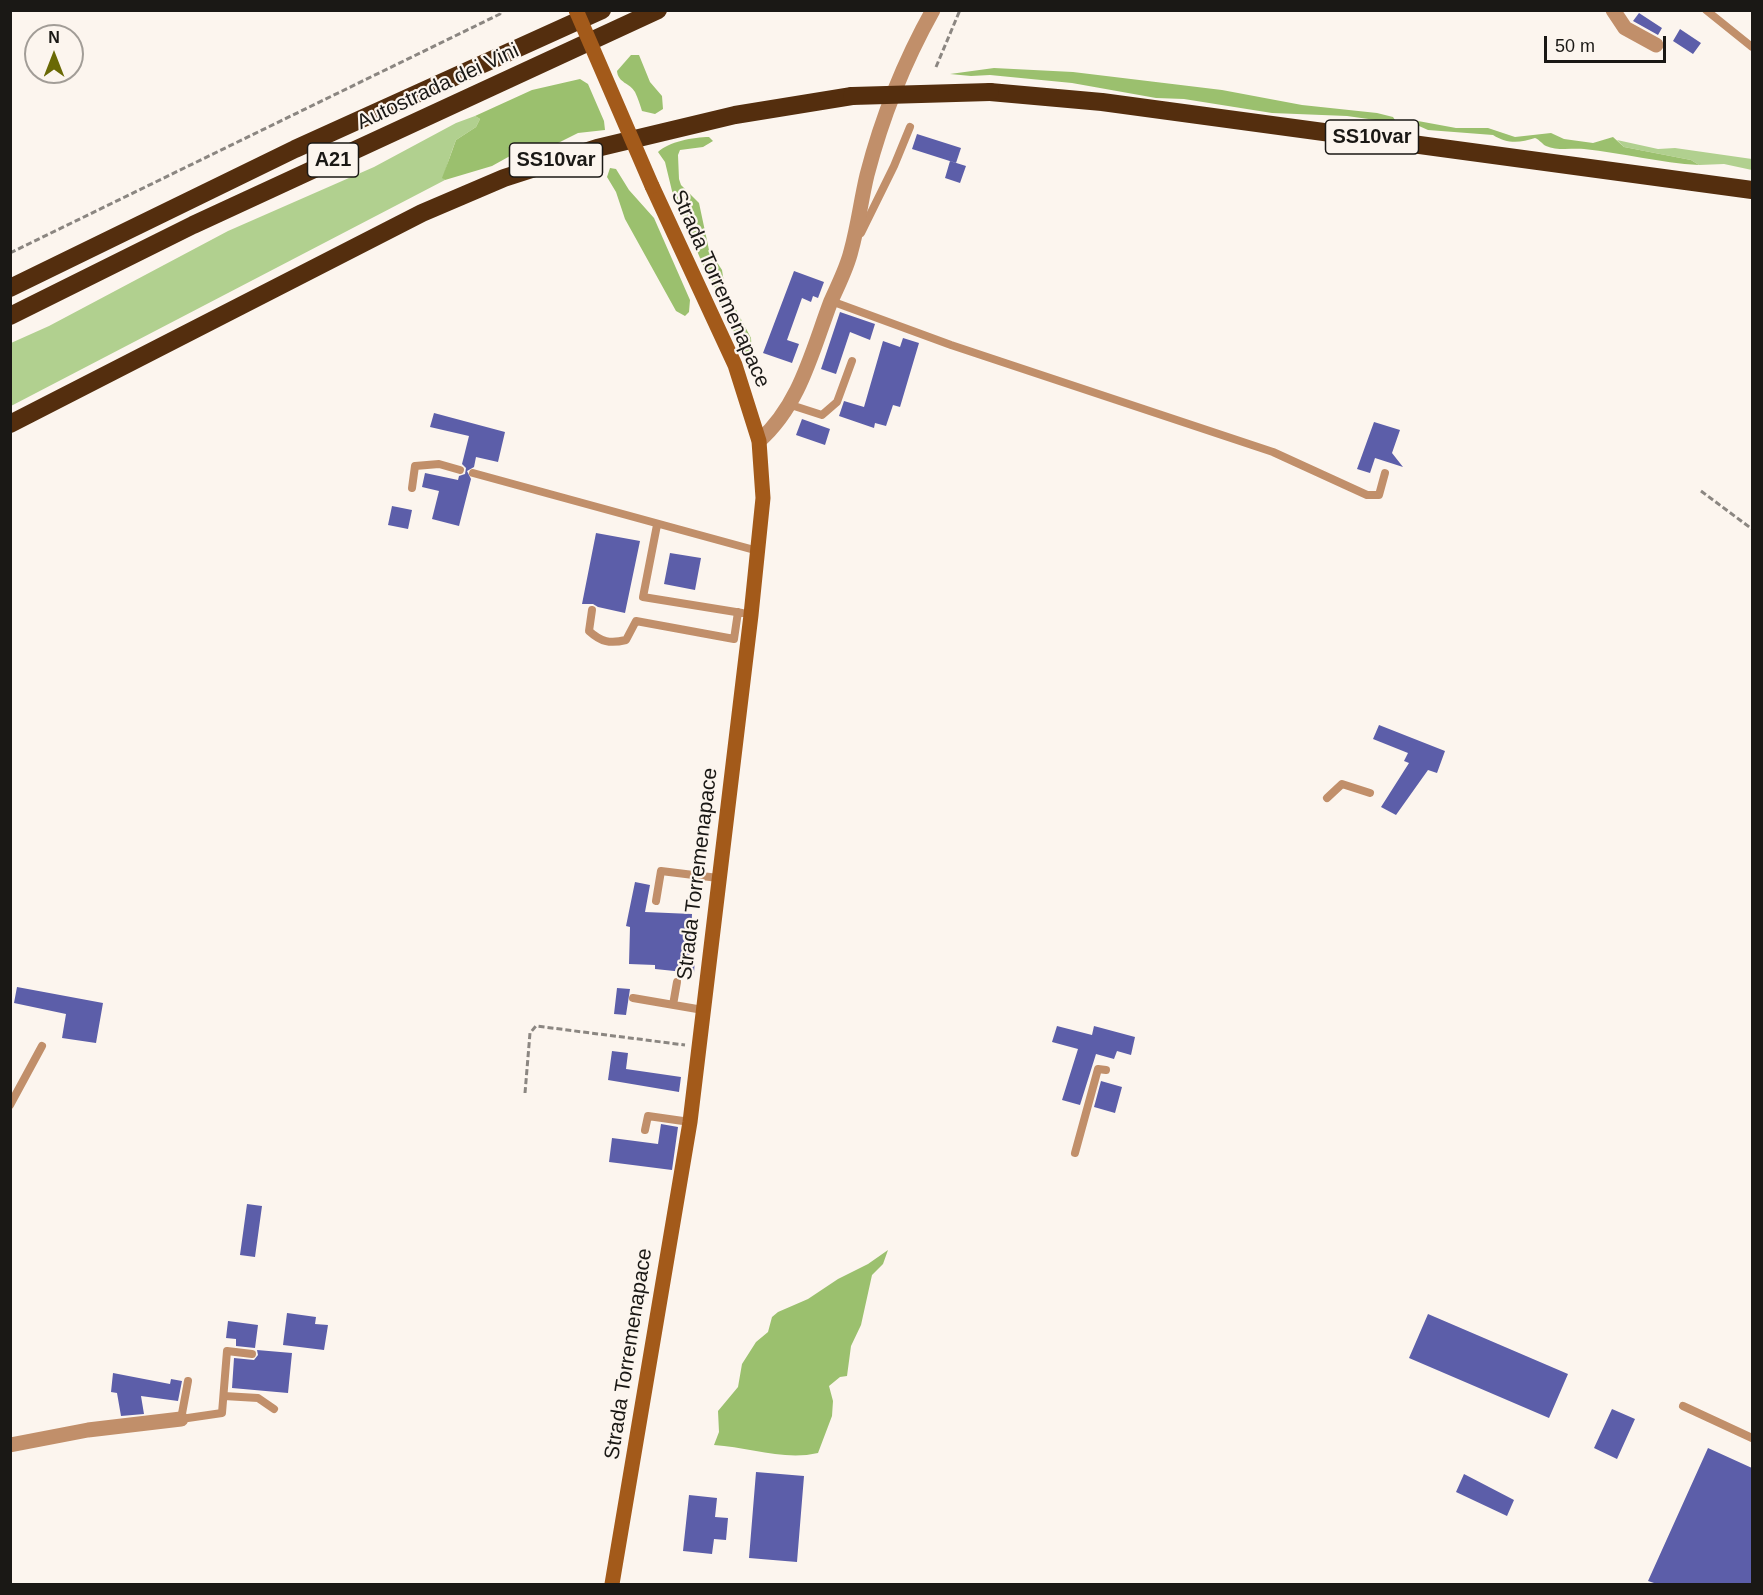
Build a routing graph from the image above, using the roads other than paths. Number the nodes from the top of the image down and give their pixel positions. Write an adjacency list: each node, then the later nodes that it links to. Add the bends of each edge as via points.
1 (576, 10): 18 (street, Strada Torremenapace, bridge, via 735,365)
2 (602, 10): 12 (highway, Autostrada dei Vini / A21, via 295,149)
3 (658, 10): 14 (highway, Autostrada dei Vini / A21, via 192,225)
4 (933, 10): 11 (street, via 908,54 886,114 867,174)
5 (1613, 10): 7 (street, via 1625,28)
6 (1706, 10): 8 (lane)
7 (1656, 45)
8 (1752, 46)
9 (910, 127): 11 (lane)
10 (1752, 190): 17 (highway, SS10var, bridge, via 1102,102 990,92 852,96 723,117 597,148 504,178 422,213)
11 (851, 252): 13 (street)
12 (10, 288)
13 (831, 301): 16 (street); 21 (lane, via 1273,452 1367,495 1379,495)
14 (10, 316)
15 (852, 361): 16 (lane, via 837,402 822,415)
16 (791, 405): 18 (street, via 777,426)
17 (10, 424)
18 (759, 441): 24 (street, Strada Torremenapace, via 763,498)
19 (460, 470): 22 (lane, via 439,464 415,466)
20 (473, 473): 23 (lane)
21 (1385, 473)
22 (412, 488)
23 (657, 525): 24 (lane); 26 (lane, via 643,597)
24 (758, 551): 26 (street, Strada Torremenapace)
25 (592, 610): 26 (lane, via 589,631 599,641 615,643 626,640 636,621 734,639)
26 (745, 613): 29 (street, Strada Torremenapace)
27 (1370, 793): 28 (lane, via 1342,784)
28 (1327, 798)
29 (718, 878): 30 (lane, via 661,871); 34 (street, Strada Torremenapace)
30 (656, 901)
31 (677, 982): 33 (lane)
32 (633, 998): 33 (lane)
33 (673, 1005): 34 (lane)
34 (703, 1010): 38 (street, Strada Torremenapace)
35 (42, 1046): 37 (lane)
36 (1107, 1070): 40 (lane, via 1098,1069)
37 (10, 1105)
38 (690, 1122): 39 (lane, via 648,1116); 49 (street, Strada Torremenapace)
39 (645, 1130)
40 (1075, 1153)
41 (252, 1354): 43 (lane, via 227,1351)
42 (188, 1381): 46 (lane)
43 (224, 1396): 45 (lane, via 258,1398); 46 (lane, via 222,1413)
44 (1683, 1406): 47 (lane)
45 (274, 1408)
46 (182, 1419): 48 (street, via 88,1430)
47 (1752, 1438)
48 (10, 1445)
49 (612, 1584)

